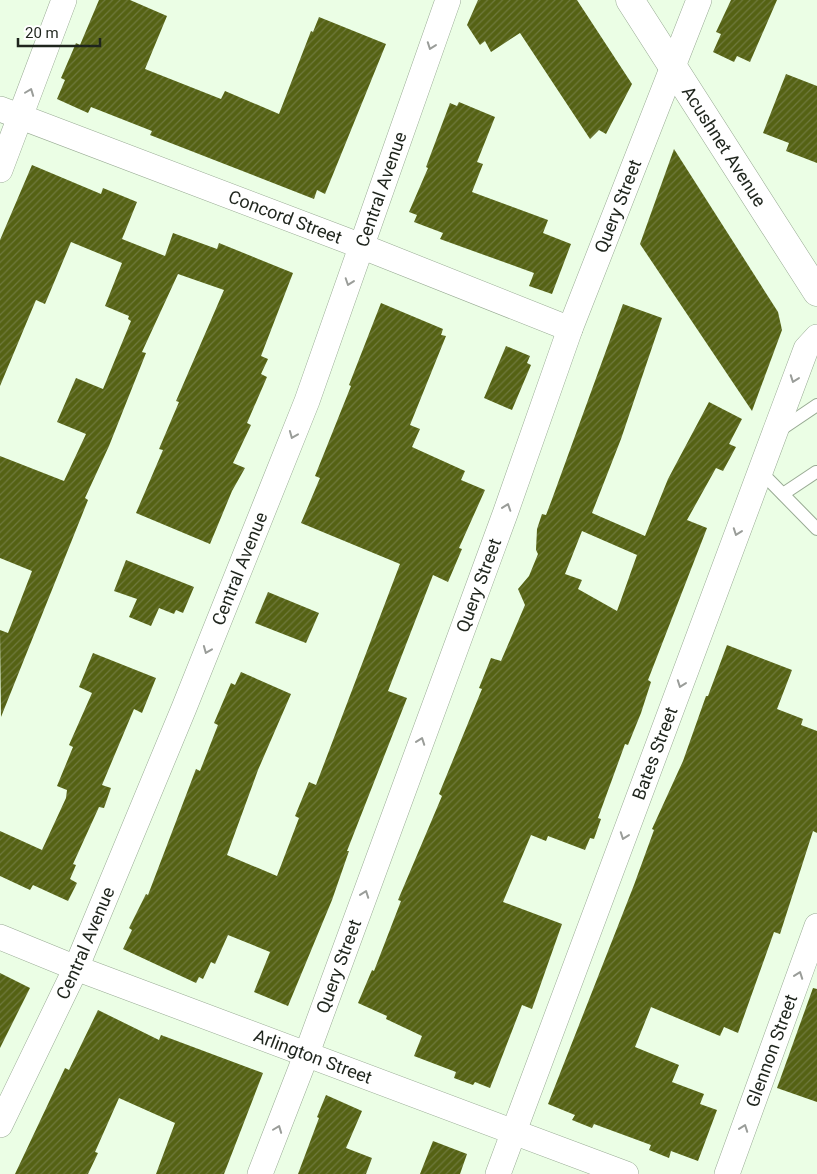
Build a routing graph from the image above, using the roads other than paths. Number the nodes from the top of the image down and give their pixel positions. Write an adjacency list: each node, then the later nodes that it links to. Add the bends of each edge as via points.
1 (64, 0): 6 (street, one-way to 1)
2 (448, 0): 8 (street, Central Avenue, one-way to 8)
3 (630, 0): 5 (main road, Acushnet Avenue)
4 (699, 0): 5 (street, Query Street)
5 (672, 66): 9 (main road, Acushnet Avenue); 10 (street, Query Street)
6 (10, 113): 7 (street); 8 (street, Concord Street)
7 (0, 170)
8 (362, 246): 10 (street, Concord Street); 20 (street, Central Avenue, one-way to 20, via 307,401)
9 (817, 292)
10 (570, 329): 21 (street, Query Street, one-way to 10)
11 (817, 337): 13 (street, Bates Street, one-way to 13, via 806,350)
12 (817, 405): 13 (lane)
13 (774, 434): 14 (street, Bates Street)
14 (760, 471): 16 (lane); 23 (street, Bates Street, one-way to 23)
15 (816, 472): 16 (lane)
16 (784, 494): 17 (lane)
17 (817, 529)
18 (817, 926): 27 (street, Glennon Street, one-way to 18)
19 (0, 937): 20 (street, Arlington Street)
20 (76, 968): 21 (street, Arlington Street); 22 (street, Central Avenue)
21 (307, 1053): 23 (street, Arlington Street); 24 (street, Query Street, one-way to 21)
22 (0, 1125)
23 (514, 1132): 25 (street, Bates Street); 26 (street, Arlington Street)
24 (260, 1174)
25 (498, 1174)
26 (626, 1174)
27 (727, 1174)

